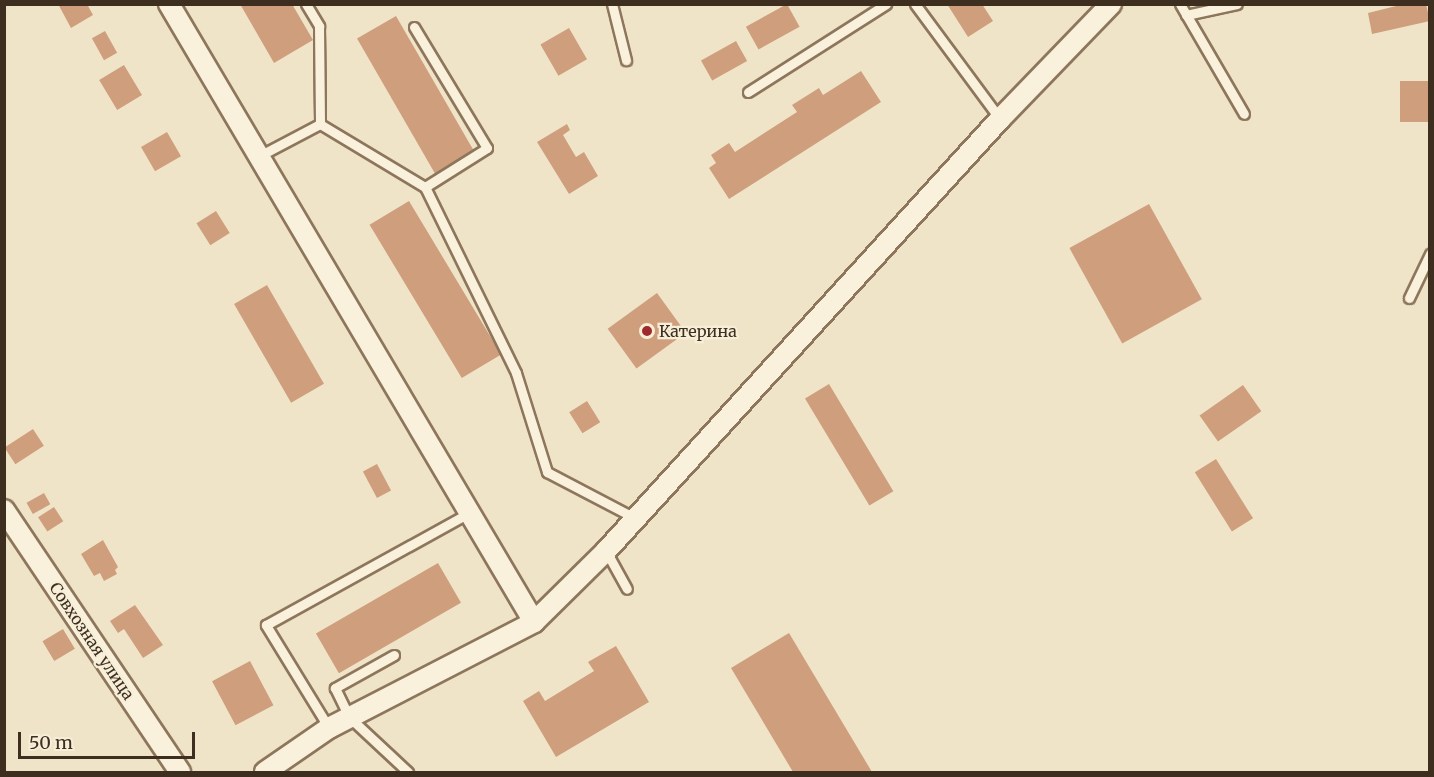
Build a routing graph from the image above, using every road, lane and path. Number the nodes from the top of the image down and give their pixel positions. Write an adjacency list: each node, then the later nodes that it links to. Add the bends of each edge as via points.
1 (169, 4): 16 (street)
2 (306, 4): 15 (lane, via 319,26)
3 (612, 4): 11 (lane)
4 (886, 4): 12 (lane)
5 (915, 4): 14 (lane)
6 (1111, 4): 14 (street)
7 (1180, 4): 9 (lane)
8 (1237, 4): 9 (lane)
9 (1186, 15): 13 (lane)
10 (414, 27): 17 (lane, via 487,148)
11 (626, 60)
12 (748, 92)
13 (1244, 114)
14 (1000, 119): 22 (street)
15 (320, 124): 16 (lane); 17 (lane)
16 (261, 155): 21 (street)
17 (425, 187): 22 (lane, via 516,373 547,472)
18 (1430, 254): 19 (lane)
19 (1409, 298)
20 (4, 510): 29 (street, Совхозная улица)
21 (471, 512): 25 (street); 28 (lane, via 266,625)
22 (634, 518): 23 (street)
23 (606, 551): 24 (lane); 25 (street)
24 (627, 589)
25 (534, 622): 27 (street)
26 (394, 655): 27 (lane, via 335,688)
27 (349, 717): 28 (street); 31 (lane)
28 (329, 728): 30 (street)
29 (180, 772)
30 (265, 772)
31 (408, 772)

